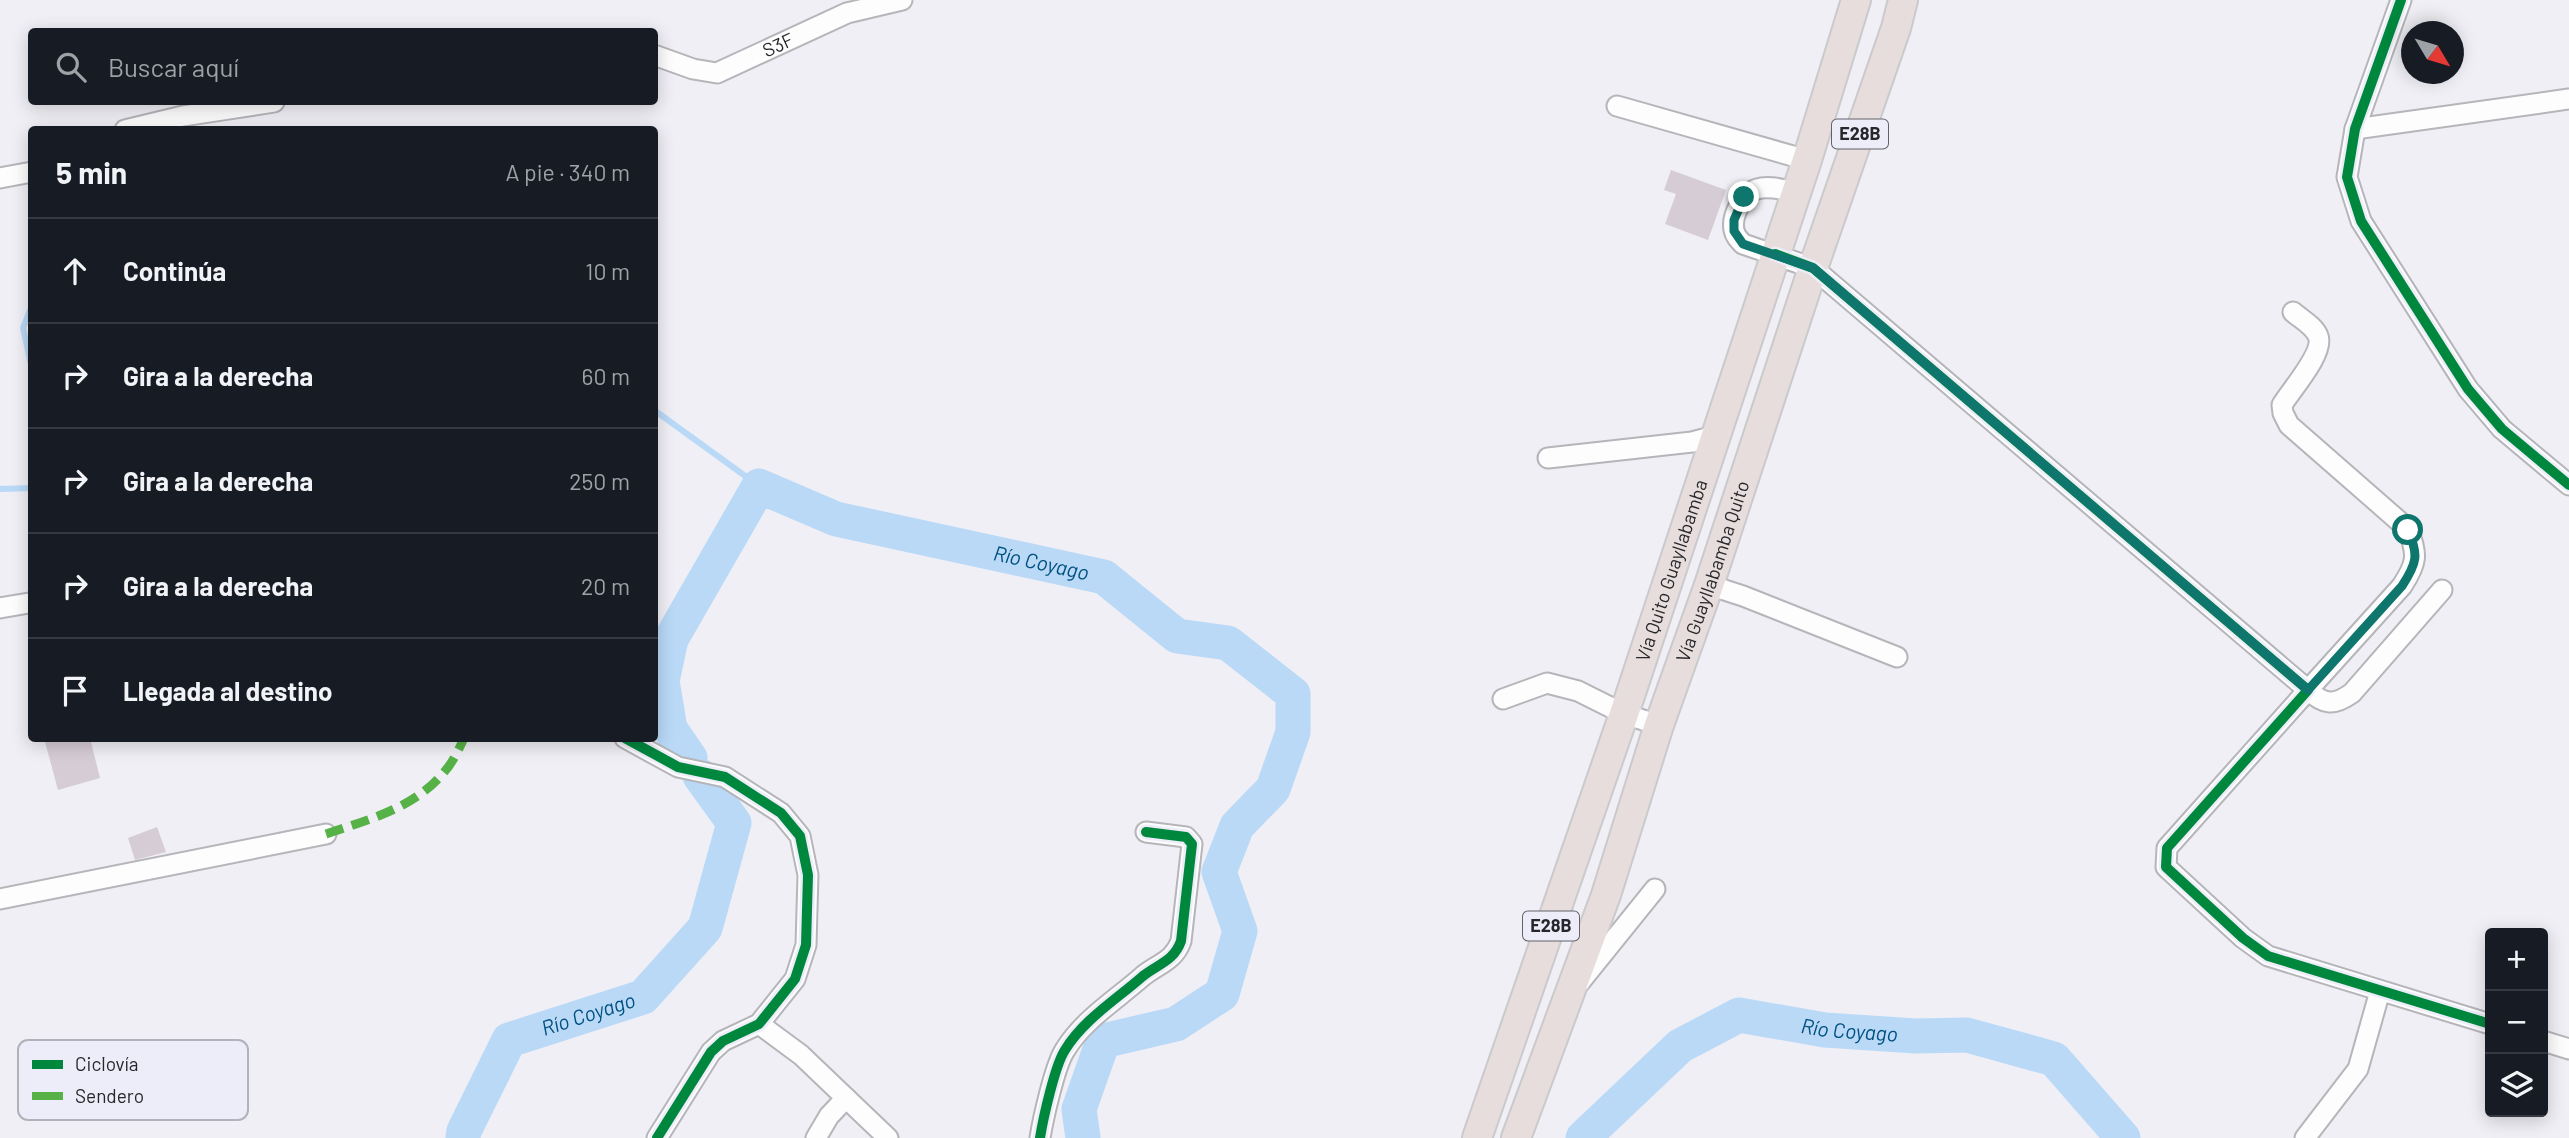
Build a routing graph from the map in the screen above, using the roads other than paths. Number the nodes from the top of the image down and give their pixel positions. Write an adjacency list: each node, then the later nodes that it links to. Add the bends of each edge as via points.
1 (902, 0): 5 (street, S3F)
2 (1856, 0): 12 (highway, Vía Quito Guayllabamba / E28B)
3 (1903, 0): 17 (highway, Vía Guayllabamba Quito / E28B)
4 (2401, 0): 11 (street)
5 (850, 7): 6 (street, S3F, via 717,72)
6 (658, 56)
7 (2569, 99): 11 (street)
8 (254, 105): 10 (street)
9 (1617, 106): 12 (street)
10 (142, 126)
11 (2355, 130): 21 (street, via 2347,177 2361,221 2468,389 2502,429)
12 (1807, 160): 15 (highway, Vía Quito Guayllabamba / E28B)
13 (28, 173): 14 (street)
14 (0, 178)
15 (1796, 192): 16 (highway, Vía Quito Guayllabamba / E28B); 16 (street, via 1753,190 1744,197 1734,220 1734,231 1743,244)
16 (1775, 254): 17 (street); 19 (highway, Vía Quito Guayllabamba / E28B)
17 (1813, 268): 22 (highway, Vía Guayllabamba Quito / E28B); 27 (street)
18 (2293, 312): 27 (street, via 2313,328 2320,344 2282,405 2289,425 2408,530 2416,549 2413,569 2402,586)
19 (1715, 436): 20 (street); 29 (highway, Vía Quito Guayllabamba / E28B)
20 (1548, 458)
21 (2569, 485)
22 (1709, 585): 26 (street); 30 (highway, Vía Guayllabamba Quito / E28B)
23 (2442, 590): 27 (street, via 2352,693 2339,702 2327,703)
24 (28, 603): 25 (street)
25 (0, 608)
26 (1897, 657)
27 (2308, 690): 36 (street, via 2167,848 2166,867 2268,956)
28 (1503, 699): 29 (street, via 1547,683 1578,691)
29 (1624, 714): 30 (street); 47 (highway, Vía Quito Guayllabamba / E28B)
30 (1659, 725): 37 (highway, Vía Guayllabamba Quito / E28B, via 1606,895)
31 (632, 742): 39 (street, via 678,767 725,777 781,813 800,836 808,875 806,945 795,979)
32 (1146, 832): 46 (street, via 1185,837 1192,844 1181,941 1177,952 1079,1031 1063,1052)
33 (326, 834): 35 (street)
34 (1655, 889): 37 (street)
35 (0, 900)
36 (2380, 991): 38 (street); 49 (street, via 2358,1069)
37 (1568, 997): 48 (highway, Vía Guayllabamba Quito / E28B)
38 (2485, 1022)
39 (759, 1024): 42 (street, via 801,1055); 43 (street, via 711,1052)
40 (2548, 1043): 41 (street)
41 (2569, 1049)
42 (846, 1098): 44 (street); 45 (street)
43 (657, 1138)
44 (816, 1138)
45 (888, 1138)
46 (1040, 1138)
47 (1478, 1138)
48 (1516, 1138)
49 (2305, 1138)

